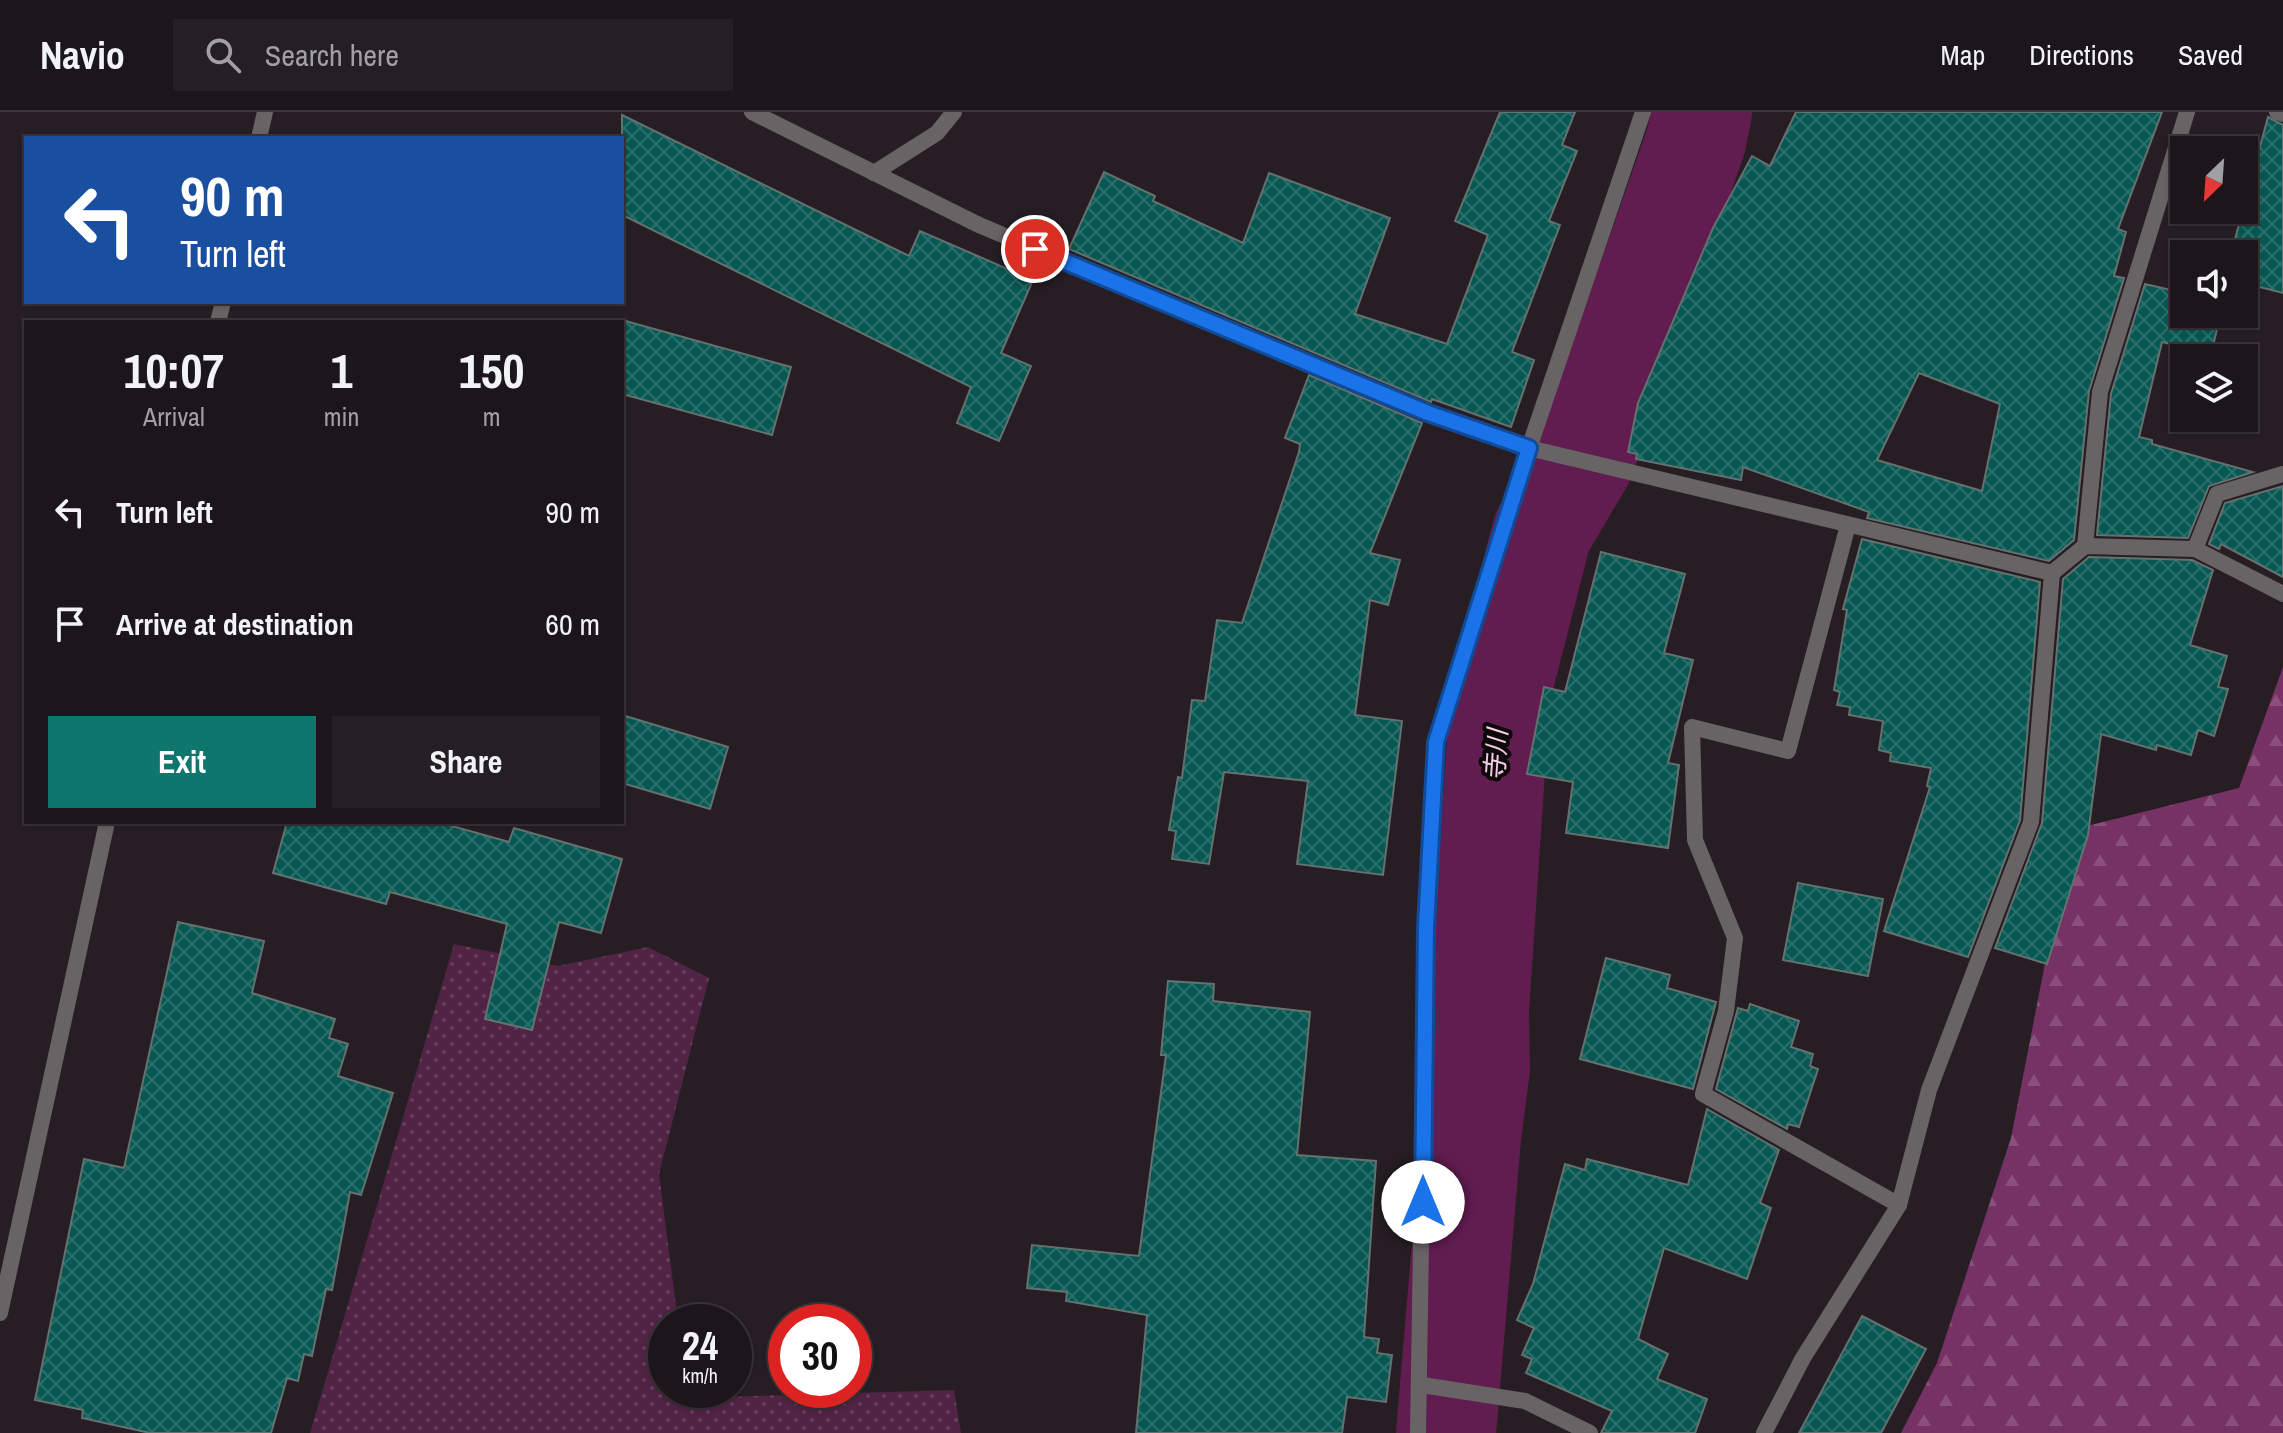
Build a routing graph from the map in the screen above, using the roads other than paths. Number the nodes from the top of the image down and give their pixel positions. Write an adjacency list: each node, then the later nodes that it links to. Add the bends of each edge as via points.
1 (265, 112): 8 (street)
2 (752, 112): 9 (street)
3 (954, 112): 9 (street, via 937,133)
4 (1643, 112): 10 (street)
5 (2187, 112): 13 (street, via 2100,392)
6 (2277, 112): 7 (street)
7 (2283, 114)
8 (259, 136)
9 (874, 173): 10 (street, via 979,225 1428,413)
10 (1529, 448): 12 (street); 20 (street, via 1436,742 1426,927)
11 (2283, 474): 14 (street, via 2217,494)
12 (1848, 525): 15 (street); 18 (street, via 1788,751 1692,727 1695,840 1735,938 1726,1011 1703,1094)
13 (2085, 546): 14 (street); 15 (street)
14 (2195, 549): 16 (street)
15 (2052, 573): 18 (street, via 2031,822 1929,1090)
16 (2283, 594)
17 (107, 824): 19 (street)
18 (1899, 1205): 23 (street, via 1803,1358)
19 (0, 1313)
20 (1422, 1385): 21 (street); 22 (street, via 1525,1401)
21 (1418, 1433)
22 (1590, 1433)
23 (1764, 1433)

